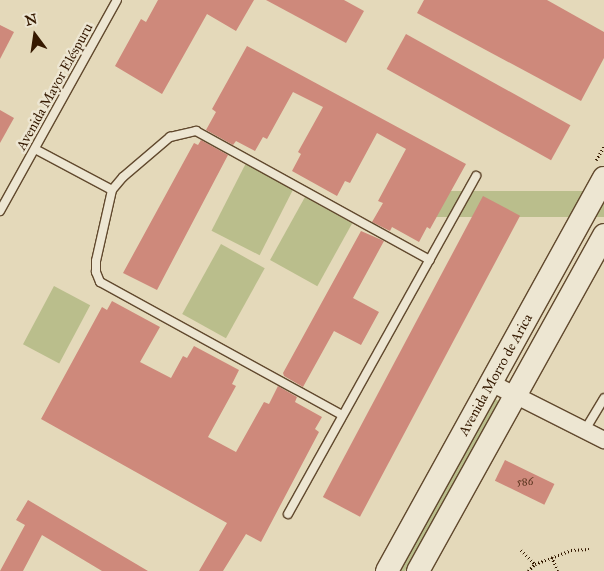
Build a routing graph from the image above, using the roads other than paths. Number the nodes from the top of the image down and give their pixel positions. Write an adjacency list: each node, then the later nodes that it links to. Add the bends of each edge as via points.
1 (117, 0): 2 (lane, Avenida Mayor Eléspuru)
2 (36, 149): 5 (lane); 6 (lane, Avenida Mayor Eléspuru)
3 (476, 176): 8 (lane)
4 (604, 178): 9 (main road, Avenida Morro de Arica)
5 (112, 190): 8 (lane, via 170,137 196,132); 12 (lane, via 96,261 100,282)
6 (0, 211)
7 (604, 235): 10 (main road, Avenida Morro de Arica)
8 (430, 260): 12 (lane)
9 (491, 383): 10 (street); 16 (main road, Avenida Morro de Arica)
10 (517, 394): 13 (street); 17 (main road, Avenida Morro de Arica)
11 (604, 398): 13 (lane)
12 (342, 415): 15 (lane)
13 (585, 430): 14 (street)
14 (604, 440)
15 (288, 514)
16 (387, 571)
17 (418, 571)

